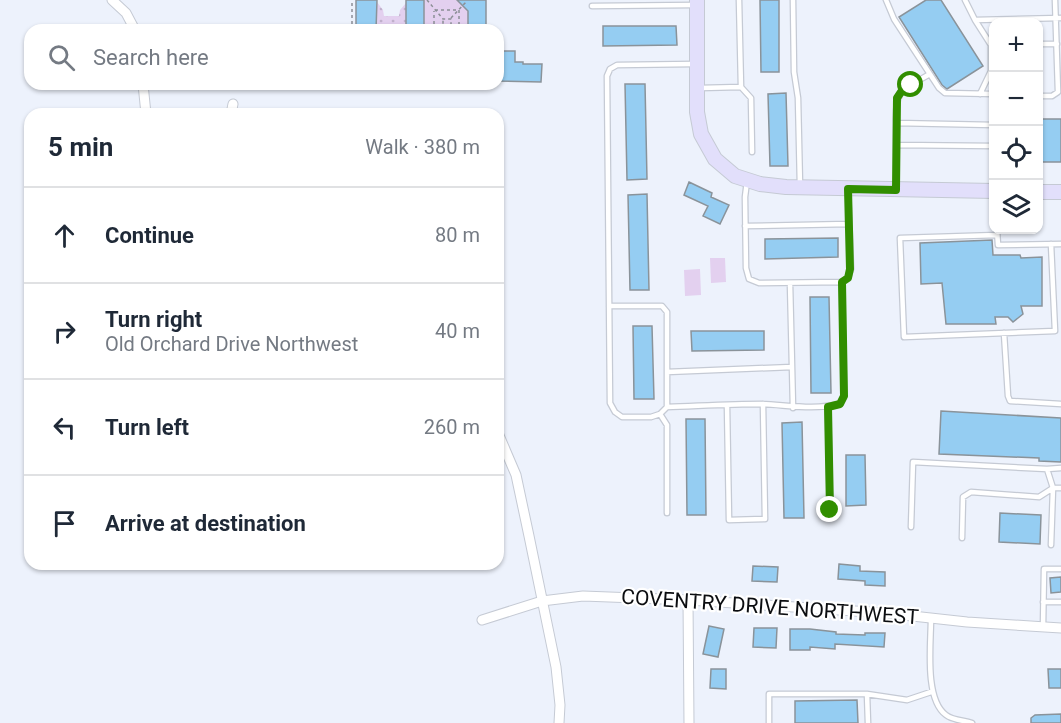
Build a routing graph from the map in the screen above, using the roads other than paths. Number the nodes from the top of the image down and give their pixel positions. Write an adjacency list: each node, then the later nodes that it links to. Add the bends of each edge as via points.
1 (112, 0): 11 (street)
2 (739, 0): 18 (lane)
3 (792, 0): 31 (lane)
4 (886, 0): 17 (lane, via 894,20)
5 (965, 0): 10 (lane)
6 (1055, 0): 9 (lane)
7 (697, 2): 8 (lane); 15 (street)
8 (592, 6)
9 (1058, 18): 10 (lane); 14 (lane)
10 (975, 20): 12 (lane)
11 (132, 24)
12 (989, 41)
13 (1043, 44): 14 (lane)
14 (1057, 44): 23 (lane, via 1058,92)
15 (697, 64): 19 (street); 45 (lane, via 617,64 607,76)
16 (991, 72): 21 (lane)
17 (930, 74): 21 (lane, via 945,93); 25 (lane, via 901,92)
18 (741, 87): 19 (lane); 29 (lane, via 751,98)
19 (697, 88): 30 (street, via 699,126 707,147 725,168)
20 (144, 90): 24 (street)
21 (980, 94): 22 (lane)
22 (989, 94)
23 (1043, 96)
24 (145, 108)
25 (896, 123): 26 (lane); 27 (lane)
26 (989, 125)
27 (896, 145): 28 (lane); 33 (lane)
28 (989, 146)
29 (752, 152)
30 (747, 181): 31 (street); 38 (lane)
31 (800, 187): 32 (street)
32 (848, 189): 33 (street); 37 (lane)
33 (896, 190): 34 (street)
34 (989, 191)
35 (1043, 192): 36 (street)
36 (1061, 192)
37 (849, 224): 38 (lane); 43 (lane, via 850,269 848,278)
38 (746, 226): 44 (lane, via 749,279 759,284)
39 (989, 232): 47 (lane, via 900,238 904,337)
40 (997, 234): 41 (lane, via 998,245)
41 (1051, 244): 42 (lane); 46 (lane)
42 (1061, 244)
43 (842, 282): 44 (lane); 54 (lane, via 844,396 840,404)
44 (790, 283): 48 (lane)
45 (609, 306): 49 (lane, via 662,306 667,312); 56 (lane, via 610,403 622,417)
46 (1058, 332): 47 (lane)
47 (1004, 333): 51 (lane, via 1010,401)
48 (792, 367): 49 (lane); 55 (lane)
49 (667, 372): 53 (lane)
50 (763, 404): 52 (lane); 52 (lane, via 765,519 729,520); 55 (lane)
51 (1061, 404)
52 (727, 405): 53 (lane)
53 (667, 407): 56 (lane)
54 (828, 407): 55 (lane); 62 (lane)
55 (793, 408)
56 (660, 414): 63 (lane, via 667,425)
57 (504, 448): 69 (street, via 516,475)
58 (1061, 468): 59 (lane)
59 (1047, 469): 60 (lane); 64 (lane, via 913,462)
60 (1053, 488): 61 (lane); 65 (lane, via 1039,497 971,492 963,497); 66 (lane)
61 (1061, 489)
62 (830, 510)
63 (667, 513)
64 (911, 527)
65 (962, 538)
66 (1051, 545)
67 (1061, 569): 70 (lane, via 1044,569)
68 (688, 600): 69 (street, COVENTRY DRIVE NORTHWEST, via 584,596); 72 (street, COVENTRY DRIVE NORTHWEST); 79 (street)
69 (542, 601): 73 (street, COVENTRY DRIVE NORTHWEST); 78 (street, via 556,667)
70 (1043, 602): 71 (lane); 74 (lane)
71 (1061, 602)
72 (931, 618): 74 (street, COVENTRY DRIVE NORTHWEST); 76 (lane)
73 (482, 620)
74 (1043, 627): 75 (street, COVENTRY DRIVE NORTHWEST)
75 (1061, 628)
76 (931, 692): 77 (lane, via 906,700); 82 (lane, via 944,714)
77 (867, 694): 80 (lane, via 769,694); 81 (lane)
78 (559, 723)
79 (689, 723)
80 (769, 723)
81 (868, 723)
82 (972, 723)

